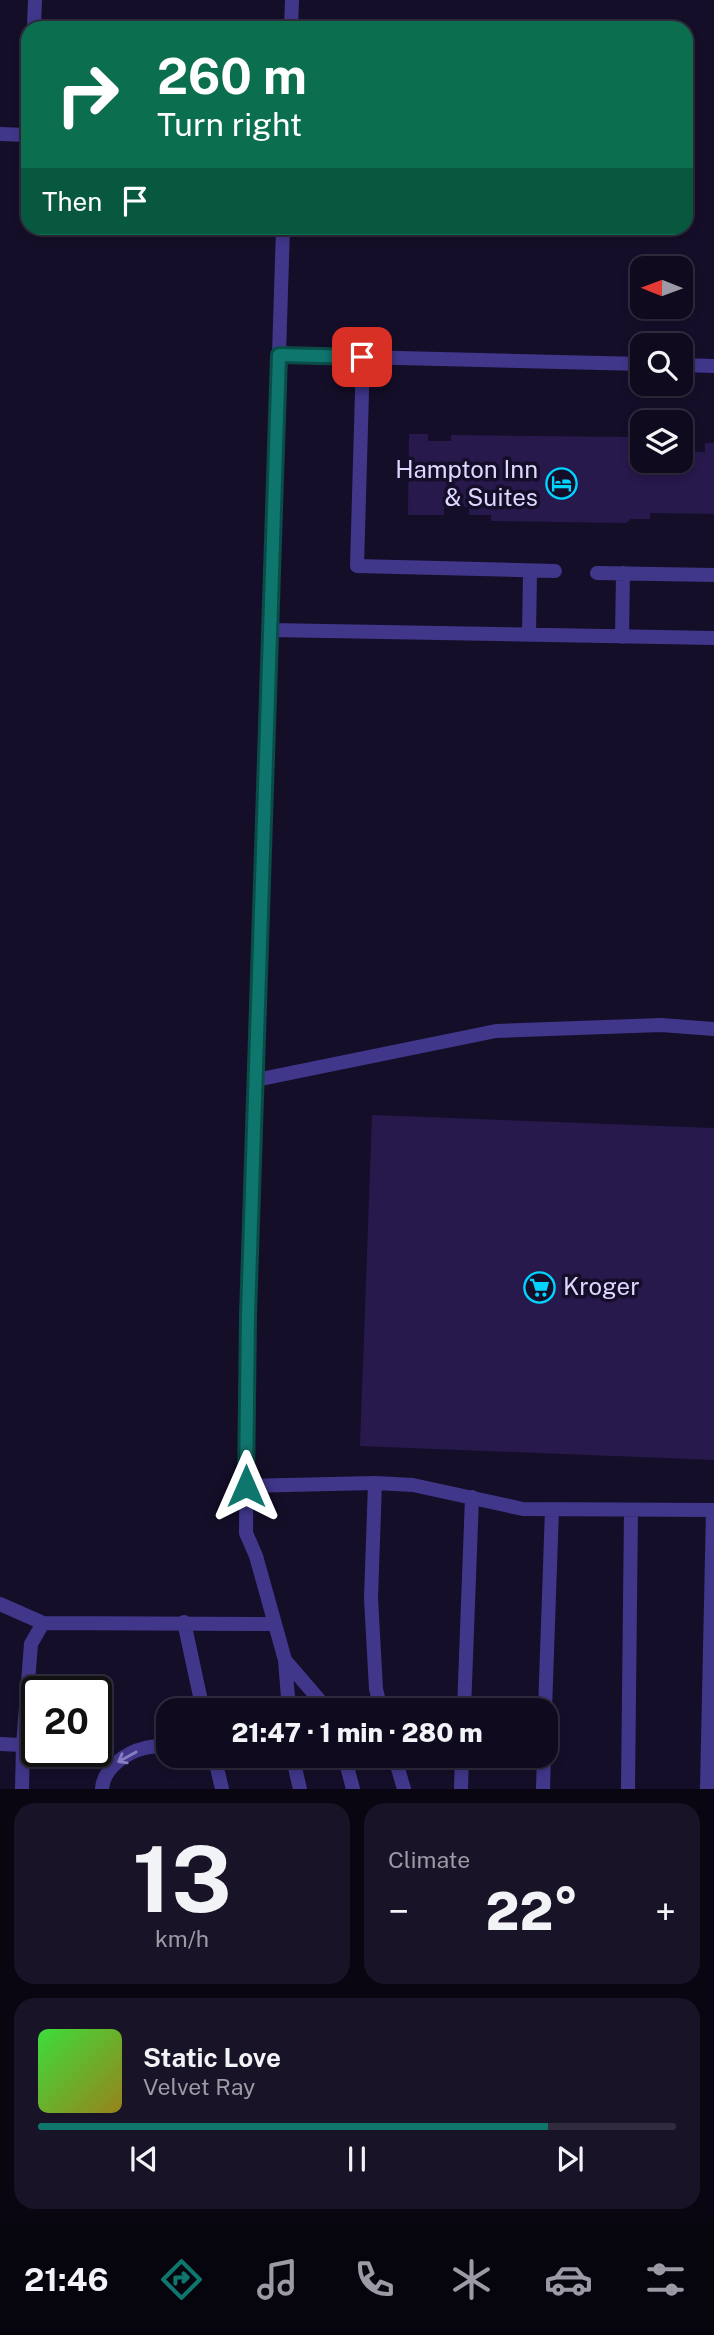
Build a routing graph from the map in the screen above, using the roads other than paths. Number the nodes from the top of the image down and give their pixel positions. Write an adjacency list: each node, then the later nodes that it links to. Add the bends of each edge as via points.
1 (35, 0): 3 (lane)
2 (292, 0): 4 (lane)
3 (34, 21)
4 (291, 21)
5 (0, 134): 6 (lane)
6 (21, 135)
7 (284, 235): 8 (lane)
8 (279, 355): 9 (lane); 18 (lane)
9 (362, 357): 10 (lane); 13 (lane, via 357,566)
10 (630, 364)
11 (693, 365): 12 (lane)
12 (714, 366)
13 (530, 570): 14 (lane); 19 (lane)
14 (555, 571)
15 (597, 573): 16 (lane)
16 (624, 573): 17 (lane); 20 (lane)
17 (714, 575)
18 (271, 630): 19 (lane); 23 (lane)
19 (529, 635): 20 (lane)
20 (622, 637): 21 (lane)
21 (714, 638)
22 (714, 1029): 23 (lane, via 661,1025 496,1031)
23 (256, 1080): 25 (lane)
24 (375, 1482): 25 (lane); 26 (lane); 39 (lane, via 371,1598)
25 (246, 1486): 33 (lane, via 246,1533)
26 (472, 1497): 27 (lane, via 523,1509); 40 (lane)
27 (552, 1509): 28 (lane); 41 (lane)
28 (631, 1510): 29 (lane); 60 (lane)
29 (713, 1510): 61 (lane)
30 (0, 1604): 32 (lane)
31 (184, 1622): 32 (lane); 33 (lane); 36 (lane)
32 (43, 1623): 35 (lane, via 31,1644)
33 (275, 1624): 34 (lane)
34 (285, 1660): 37 (lane); 38 (lane)
35 (28, 1676)
36 (200, 1698)
37 (288, 1698)
38 (318, 1698)
39 (378, 1698)
40 (464, 1698)
41 (545, 1698)
42 (0, 1744): 43 (lane)
43 (21, 1745)
44 (156, 1747): 53 (lane, one-way to 53, via 119,1760 102,1779)
45 (22, 1767): 52 (lane)
46 (217, 1768): 54 (lane)
47 (295, 1768): 55 (lane)
48 (347, 1768): 56 (lane)
49 (398, 1768): 57 (lane)
50 (462, 1768): 58 (lane)
51 (544, 1768): 59 (lane)
52 (22, 1789)
53 (102, 1789)
54 (222, 1789)
55 (300, 1789)
56 (353, 1789)
57 (404, 1789)
58 (461, 1789)
59 (543, 1789)
60 (628, 1789)
61 (707, 1789)

